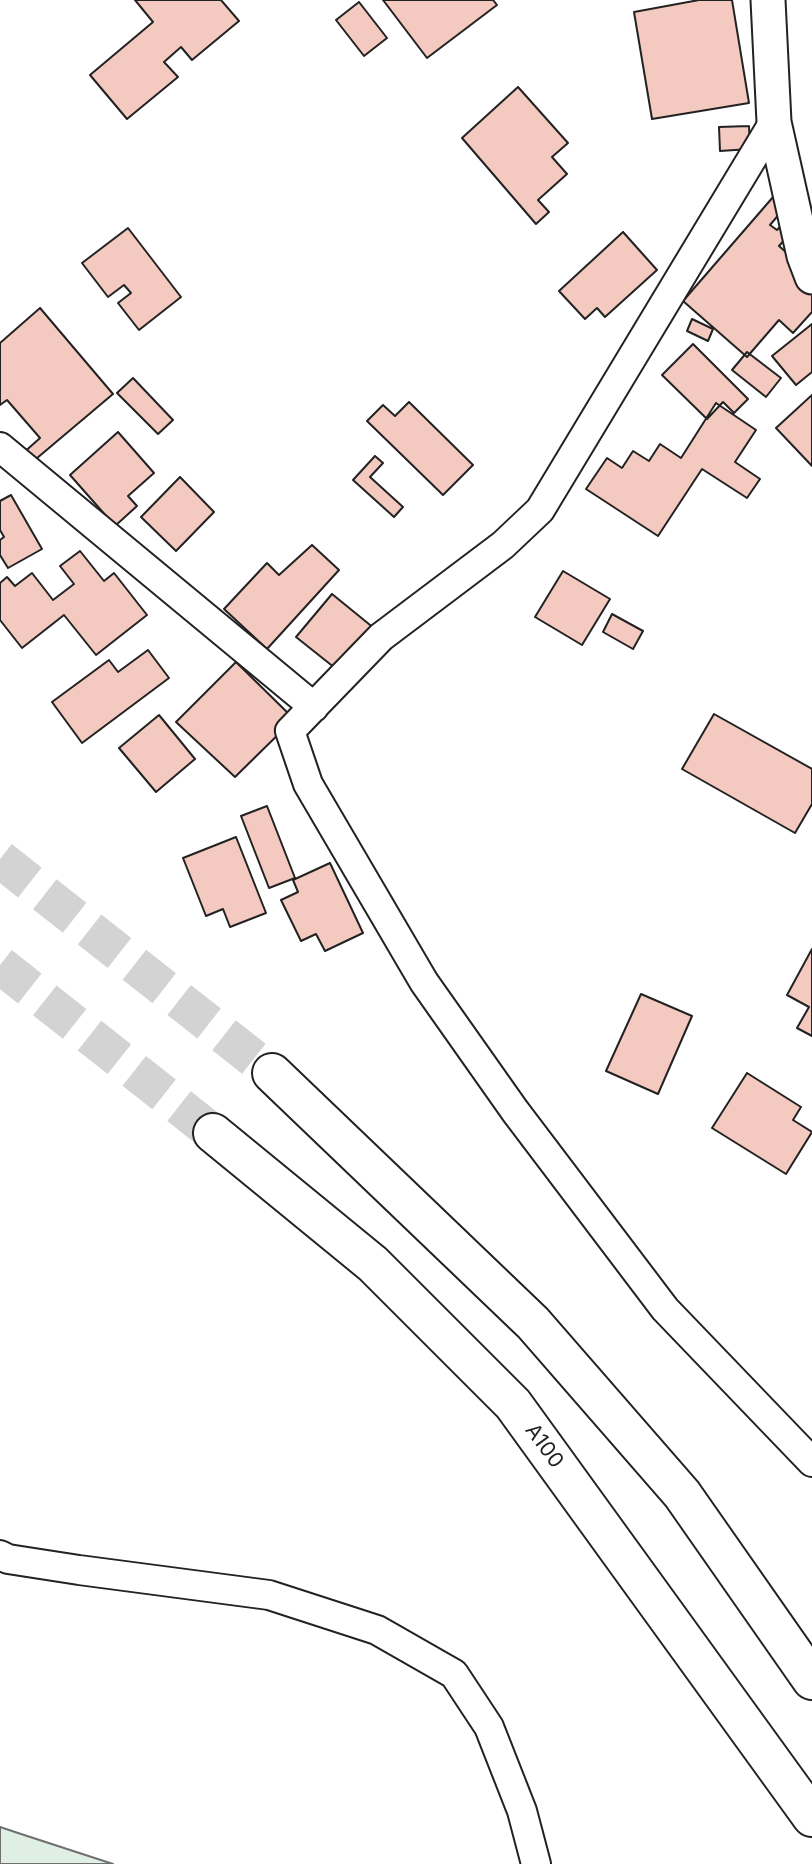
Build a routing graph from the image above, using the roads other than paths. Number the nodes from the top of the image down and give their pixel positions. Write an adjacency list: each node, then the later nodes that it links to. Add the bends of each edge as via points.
1 (768, 0): 2 (street)
2 (774, 122): 3 (street); 5 (street, via 540,510 503,545 381,637)
3 (812, 277)
4 (0, 447): 5 (street)
5 (314, 707): 8 (street, via 290,731 308,784 424,982 665,1309)
6 (272, 1073): 10 (highway, via 533,1323 682,1494)
7 (213, 1133): 11 (highway, A100 / A100, via 373,1264 513,1404)
8 (812, 1462)
9 (0, 1555): 12 (street, via 269,1595 377,1630 453,1674 461,1685 489,1727 522,1811)
10 (812, 1680)
11 (812, 1817)
12 (536, 1864)

